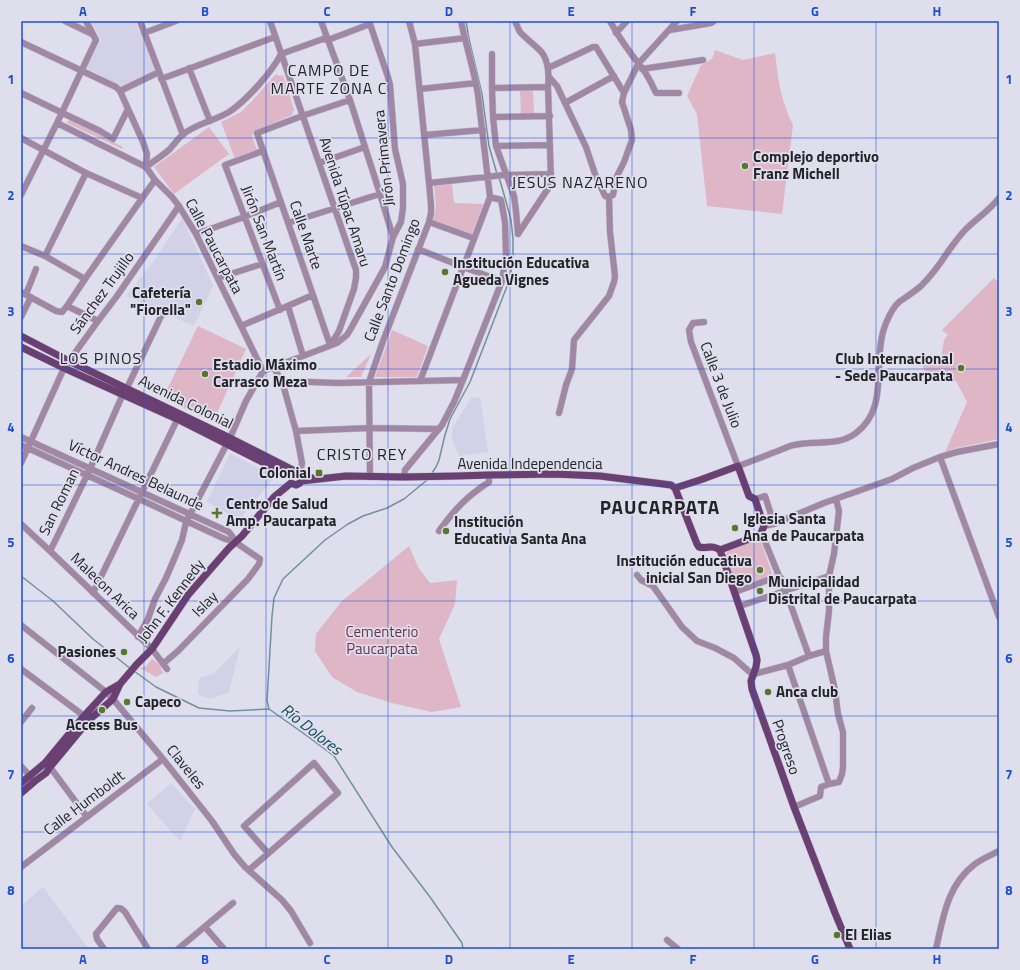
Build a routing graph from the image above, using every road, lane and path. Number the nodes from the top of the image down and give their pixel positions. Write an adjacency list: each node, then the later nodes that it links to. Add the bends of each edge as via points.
1 (65, 21): 18 (street)
2 (86, 21): 18 (street)
3 (140, 21): 16 (street)
4 (176, 21): 16 (street)
5 (270, 21): 19 (street, Avenida Túpac Amaru)
6 (321, 21): 21 (street)
7 (409, 21): 23 (street, Calle Santo Domingo)
8 (461, 21): 20 (street)
9 (515, 21): 29 (street, via 521,33 542,53)
10 (610, 21): 17 (street)
11 (627, 21): 17 (street)
12 (677, 21): 15 (street)
13 (714, 21): 15 (street)
14 (369, 23): 21 (street); 84 (street, Jirón Primavera, via 388,77 395,149 403,184 401,222)
15 (670, 30): 27 (street)
16 (144, 33): 32 (street)
17 (616, 33): 27 (street)
18 (94, 37): 31 (street)
19 (276, 37): 24 (street, Avenida Túpac Amaru); 28 (street)
20 (465, 38): 23 (street); 35 (street)
21 (328, 40): 24 (street, via 323,39); 43 (street)
22 (21, 42): 31 (street)
23 (414, 44): 38 (street, Calle Santo Domingo)
24 (281, 54): 47 (street, Avenida Túpac Amaru); 50 (street, via 277,63 249,96 229,112)
25 (492, 54): 36 (street)
26 (703, 60): 30 (street)
27 (638, 64): 30 (street); 41 (street)
28 (189, 68): 32 (street); 50 (street)
29 (548, 68): 33 (street, via 593,47); 34 (street)
30 (642, 69): 42 (street, via 656,92)
31 (81, 70): 39 (street); 46 (street)
32 (160, 75): 39 (street); 53 (street)
33 (614, 76): 41 (street); 44 (street)
34 (549, 77): 37 (street); 44 (street)
35 (476, 83): 38 (street); 52 (street)
36 (492, 88): 37 (street); 49 (street)
37 (548, 88): 48 (street)
38 (420, 89): 54 (street, Calle Santo Domingo)
39 (120, 91): 45 (street)
40 (21, 93): 46 (street)
41 (624, 93): 75 (street, via 622,102 632,140 617,176 613,195)
42 (679, 93)
43 (350, 100): 47 (street); 58 (street)
44 (565, 102): 75 (street, via 605,196)
45 (128, 110): 46 (street, via 113,139); 62 (street, via 147,154)
46 (61, 112): 51 (street)
47 (302, 116): 60 (street, Calle Marte, via 257,133); 61 (street, Avenida Túpac Amaru)
48 (550, 116): 49 (street); 56 (street)
49 (493, 117): 57 (street)
50 (210, 121): 53 (street)
51 (57, 123): 59 (street); 62 (street)
52 (482, 130): 54 (street); 66 (street)
53 (183, 135): 62 (street)
54 (424, 135): 70 (street, Calle Santo Domingo)
55 (21, 138): 59 (street)
56 (550, 145): 57 (street); 64 (street)
57 (496, 146): 65 (street)
58 (365, 147): 61 (street); 71 (street)
59 (44, 150): 63 (street); 69 (street)
60 (263, 151): 77 (street, Calle Marte); 80 (street, Jirón San Martín, via 225,164)
61 (319, 163): 79 (street, Avenida Túpac Amaru)
62 (146, 167): 68 (street, Calle Paucarpata)
63 (86, 173): 74 (street); 88 (street)
64 (551, 174): 65 (street); 65 (street, via 551,184 518,234 514,196)
65 (505, 175): 66 (street)
66 (490, 176): 70 (street); 73 (street)
67 (21, 178): 69 (street)
68 (155, 180): 74 (street); 78 (street, Calle Paucarpata)
69 (28, 181): 72 (street)
70 (429, 183): 81 (street, Calle Santo Domingo)
71 (380, 194): 79 (street); 84 (street)
72 (21, 195)
73 (490, 197): 85 (street); 94 (street, via 501,200 505,222 506,255)
74 (142, 198): 93 (street)
75 (609, 198): 118 (street, via 614,282 609,296 574,340 572,369)
76 (999, 198): 131 (street, via 993,207 957,239 921,286 898,303 890,314 880,346 876,401 866,424 842,440 796,444)
77 (281, 202): 80 (street); 82 (street, Calle Marte)
78 (179, 206): 83 (street, Calle Paucarpata); 102 (street, Sánchez Trujillo)
79 (335, 208): 82 (street); 106 (street, Avenida Túpac Amaru, via 356,270 356,278 339,331)
80 (244, 217): 83 (street); 89 (street, Jirón San Martín)
81 (429, 222): 85 (street); 87 (street, Calle Santo Domingo)
82 (288, 223): 96 (street, Calle Marte)
83 (196, 234): 92 (street, Calle Paucarpata)
84 (393, 238): 106 (street, Jirón Primavera, via 385,267 350,330 342,340)
85 (473, 238): 90 (street)
86 (21, 246): 88 (street)
87 (418, 249): 90 (street); 116 (street, Calle Santo Domingo)
88 (45, 256): 93 (street)
89 (262, 264): 92 (street); 99 (street, Jirón San Martín)
90 (462, 267): 94 (street); 115 (street)
91 (36, 270): 95 (street)
92 (218, 278): 104 (street, Calle Paucarpata)
93 (85, 279): 97 (street)
94 (502, 281): 113 (street)
95 (26, 294): 97 (street, via 56,311 62,312); 101 (street)
96 (313, 295): 98 (street); 106 (street, Calle Marte)
97 (67, 306): 102 (street)
98 (288, 306): 99 (street); 108 (street)
99 (280, 310): 104 (street)
100 (163, 312): 117 (street, San Roman)
101 (21, 317)
102 (98, 321): 109 (street, Sánchez Trujillo)
103 (704, 322): 131 (street, Calle 3 de Julio, via 693,323 689,330 691,342)
104 (241, 326): 112 (street, Calle Paucarpata)
105 (21, 336): 109 (main road, Avenida Colonial)
106 (330, 345): 108 (street)
107 (21, 347): 111 (main road, Avenida Colonial)
108 (303, 356): 110 (street)
109 (69, 361): 111 (street, Sánchez Trujillo); 117 (main road, Avenida Colonial)
110 (273, 367): 112 (street); 114 (street)
111 (64, 368): 117 (main road, Avenida Colonial); 125 (street, Sánchez Trujillo)
112 (263, 371): 124 (street)
113 (463, 380): 115 (street); 121 (street)
114 (282, 381): 116 (street); 122 (street)
115 (420, 381): 116 (street)
116 (369, 382): 120 (street, Calle Santo Domingo)
117 (125, 391): 119 (main road, Avenida Colonial); 132 (street, San Roman)
118 (559, 413)
119 (178, 416): 124 (main road, Avenida Colonial); 139 (street)
120 (370, 428): 121 (street); 122 (street); 136 (street, Calle Santo Domingo)
121 (439, 428): 137 (street, via 405,470)
122 (296, 431): 135 (street, via 302,463)
123 (21, 437): 125 (street, Víctor Andres Belaunde)
124 (228, 441): 135 (main road, Avenida Colonial); 142 (street)
125 (31, 442): 128 (street, Sánchez Trujillo); 132 (street, Víctor Andres Belaunde)
126 (999, 444): 129 (street)
127 (21, 445): 128 (street, Víctor Andres Belaunde)
128 (28, 448): 130 (street, Sánchez Trujillo); 134 (street, Víctor Andres Belaunde)
129 (940, 457): 141 (street, via 892,479); 160 (street)
130 (21, 463)
131 (738, 466): 138 (main road); 140 (main road, via 749,496)
132 (90, 469): 134 (street, San Roman); 139 (street, Víctor Andres Belaunde)
133 (490, 474): 137 (main road, Avenida Independencia); 138 (main road, Avenida Independencia, via 600,476 671,485); 147 (street, via 490,482 461,503)
134 (87, 475): 139 (street, Víctor Andres Belaunde); 151 (street, San Roman)
135 (297, 477): 136 (main road, Avenida Independencia); 149 (main road, John F. Kennedy, via 274,497)
136 (370, 477): 137 (main road, Avenida Independencia)
137 (404, 477)
138 (675, 488): 150 (main road, via 699,547 712,546)
139 (140, 495): 142 (street, Víctor Andres Belaunde); 143 (street, Víctor Andres Belaunde); 158 (street)
140 (755, 499): 145 (street, via 765,496); 146 (main road)
141 (836, 499): 145 (street); 155 (street, via 839,511)
142 (190, 515): 143 (street); 149 (street, Víctor Andres Belaunde, via 229,532)
143 (186, 522): 149 (street, Víctor Andres Belaunde); 162 (street, via 175,557)
144 (21, 524): 151 (street, Malecon Arica)
145 (774, 524): 146 (street)
146 (764, 526): 148 (main road)
147 (439, 531)
148 (760, 535): 150 (main road); 154 (street, via 764,539)
149 (235, 542): 152 (street, Víctor Andres Belaunde); 163 (main road, John F. Kennedy, via 188,595)
150 (720, 550): 157 (main road, Progreso)
151 (50, 551): 158 (street, Malecon Arica)
152 (260, 558): 167 (street, Islay, via 259,564 248,579)
153 (637, 575): 169 (street, via 653,586 682,627 697,641 734,658)
154 (778, 576): 156 (street); 157 (street)
155 (829, 576): 156 (street); 164 (street)
156 (786, 590): 159 (street); 165 (street)
157 (735, 592): 159 (main road, Progreso)
158 (93, 593): 162 (street, Malecon Arica)
159 (740, 606): 169 (main road, Progreso, via 756,655)
160 (999, 617)
161 (21, 625): 171 (street, Claveles)
162 (138, 637): 163 (street, Malecon Arica)
163 (152, 649): 167 (street, Malecon Arica); 170 (main road, John F. Kennedy)
164 (826, 651): 165 (street); 181 (street, via 843,732 844,758 839,782)
165 (809, 656): 166 (street)
166 (788, 665): 169 (street); 181 (street)
167 (165, 666)
168 (21, 669): 174 (street)
169 (754, 674): 183 (main road, Progreso, via 751,681 752,689)
170 (120, 684): 171 (main road); 172 (main road)
171 (106, 692): 172 (street, Claveles); 174 (main road)
172 (113, 699): 174 (main road); 176 (street, Claveles)
173 (32, 708): 175 (street)
174 (87, 718): 177 (main road)
175 (21, 722)
176 (163, 759): 184 (street, Calle Humboldt); 188 (street, Claveles, via 212,821 234,854)
177 (47, 765): 179 (main road); 184 (street)
178 (21, 766): 179 (street)
179 (33, 778): 180 (main road); 182 (main road)
180 (21, 783)
181 (829, 784): 183 (street, via 822,787 820,796)
182 (21, 793)
183 (794, 807): 198 (main road, Progreso)
184 (86, 818): 187 (street, Calle Humboldt)
185 (999, 851): 199 (street, via 975,864 952,892 942,917)
186 (268, 853): 186 (street, via 338,793 314,763 244,826); 188 (street)
187 (21, 867)
188 (249, 870): 192 (street, Claveles, via 282,900)
189 (233, 902): 190 (street)
190 (205, 927): 193 (street); 196 (street)
191 (667, 940): 197 (street)
192 (310, 943)
193 (182, 948)
194 (104, 949): 195 (street, via 96,934 119,908 125,912)
195 (148, 949)
196 (224, 949)
197 (678, 949)
198 (850, 949)
199 (936, 949)

